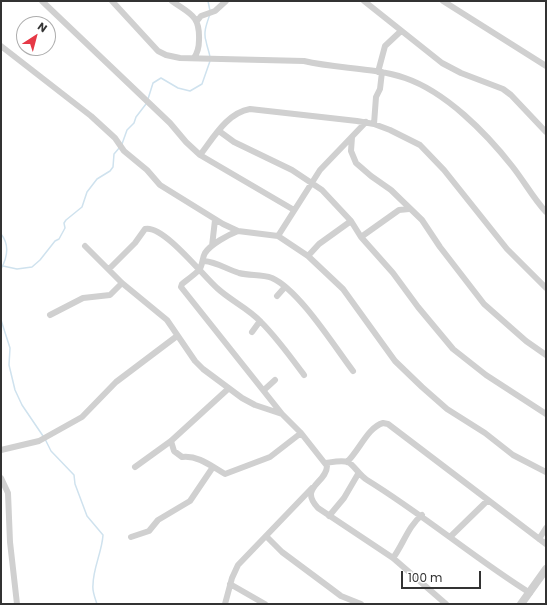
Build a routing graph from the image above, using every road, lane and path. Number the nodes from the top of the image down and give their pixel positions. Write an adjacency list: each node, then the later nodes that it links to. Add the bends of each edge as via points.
1 (42, 1): 18 (street)
2 (112, 1): 10 (street, via 158,51 180,58)
3 (172, 1): 7 (street)
4 (226, 1): 7 (street)
5 (364, 1): 8 (street)
6 (442, 1): 11 (street)
7 (197, 21): 10 (street, via 200,26 199,46)
8 (401, 31): 12 (street, via 385,46); 16 (street, via 447,66 503,89)
9 (1, 46): 23 (street, via 91,116 160,185)
10 (194, 58): 12 (street, via 304,61)
11 (546, 66)
12 (380, 72): 14 (street); 22 (street, via 407,78 438,95 468,118 510,164)
13 (366, 122): 14 (street); 15 (street, via 250,109 234,114); 17 (street)
14 (374, 124): 36 (street, via 401,135 426,151 507,249)
15 (219, 131): 18 (street); 19 (street, via 234,142 292,170)
16 (546, 132)
17 (352, 137): 19 (street, via 329,160); 20 (street, via 351,151 356,163 391,190)
18 (200, 155): 21 (street)
19 (312, 183): 21 (street); 24 (street)
20 (410, 209): 27 (street, via 398,210); 42 (street, via 426,225 484,304)
21 (294, 210): 26 (street)
22 (546, 212)
23 (215, 220): 25 (street); 29 (street)
24 (351, 221): 27 (street); 30 (street, via 318,244)
25 (238, 231): 26 (street); 29 (street)
26 (278, 236): 30 (street)
27 (361, 237): 49 (street, via 393,272 453,349 486,376)
28 (85, 246): 32 (street)
29 (212, 246): 31 (street, via 204,255)
30 (308, 256): 57 (street, via 343,289 395,360 422,387 513,456)
31 (204, 261): 33 (street); 35 (street, via 214,262 241,274 266,276)
32 (109, 269): 33 (street, via 148,228 167,239); 34 (street)
33 (199, 270): 39 (street, via 218,290 244,306); 47 (street, via 182,284 183,291)
34 (122, 284): 38 (street, via 110,295 83,298); 41 (street, via 164,318)
35 (285, 287): 37 (street); 43 (street, via 300,302)
36 (546, 288)
37 (277, 296)
38 (50, 315)
39 (260, 321): 40 (street); 44 (street, via 281,343)
40 (252, 332)
41 (177, 336): 46 (street, via 195,361); 52 (street, via 116,382 82,417 39,441)
42 (546, 355)
43 (353, 371)
44 (304, 374)
45 (275, 380): 47 (street)
46 (228, 389): 48 (street, via 255,405); 51 (street)
47 (264, 390): 48 (street)
48 (282, 414): 50 (street)
49 (546, 414)
50 (301, 433): 54 (street); 56 (street, via 270,457 234,471 225,474)
51 (171, 441): 55 (street); 56 (street, via 174,451 182,457 197,458)
52 (1, 450)
53 (347, 462): 54 (street); 58 (street); 61 (street, via 373,429 383,423 388,424)
54 (326, 463): 60 (street, via 327,471)
55 (135, 467)
56 (213, 467): 65 (street, via 190,501 158,520 149,531)
57 (546, 472)
58 (358, 474): 62 (street, via 344,498); 63 (street)
59 (1, 478): 74 (street, via 8,493 10,542)
60 (314, 487): 62 (street, via 311,498 318,508); 66 (street)
61 (488, 500): 67 (street); 68 (street)
62 (329, 516): 70 (street)
63 (422, 516): 67 (street); 70 (street, via 412,526)
64 (546, 528): 68 (street)
65 (131, 537)
66 (267, 537): 72 (street, via 238,565); 77 (street, via 282,552 341,596)
67 (450, 537): 73 (street, via 485,564)
68 (539, 539): 69 (street)
69 (546, 544)
70 (393, 558): 78 (street)
71 (546, 570): 73 (street)
72 (230, 584): 75 (street); 76 (street)
73 (530, 593): 79 (street)
74 (18, 604)
75 (225, 604)
76 (265, 604)
77 (360, 604)
78 (446, 604)
79 (521, 604)

